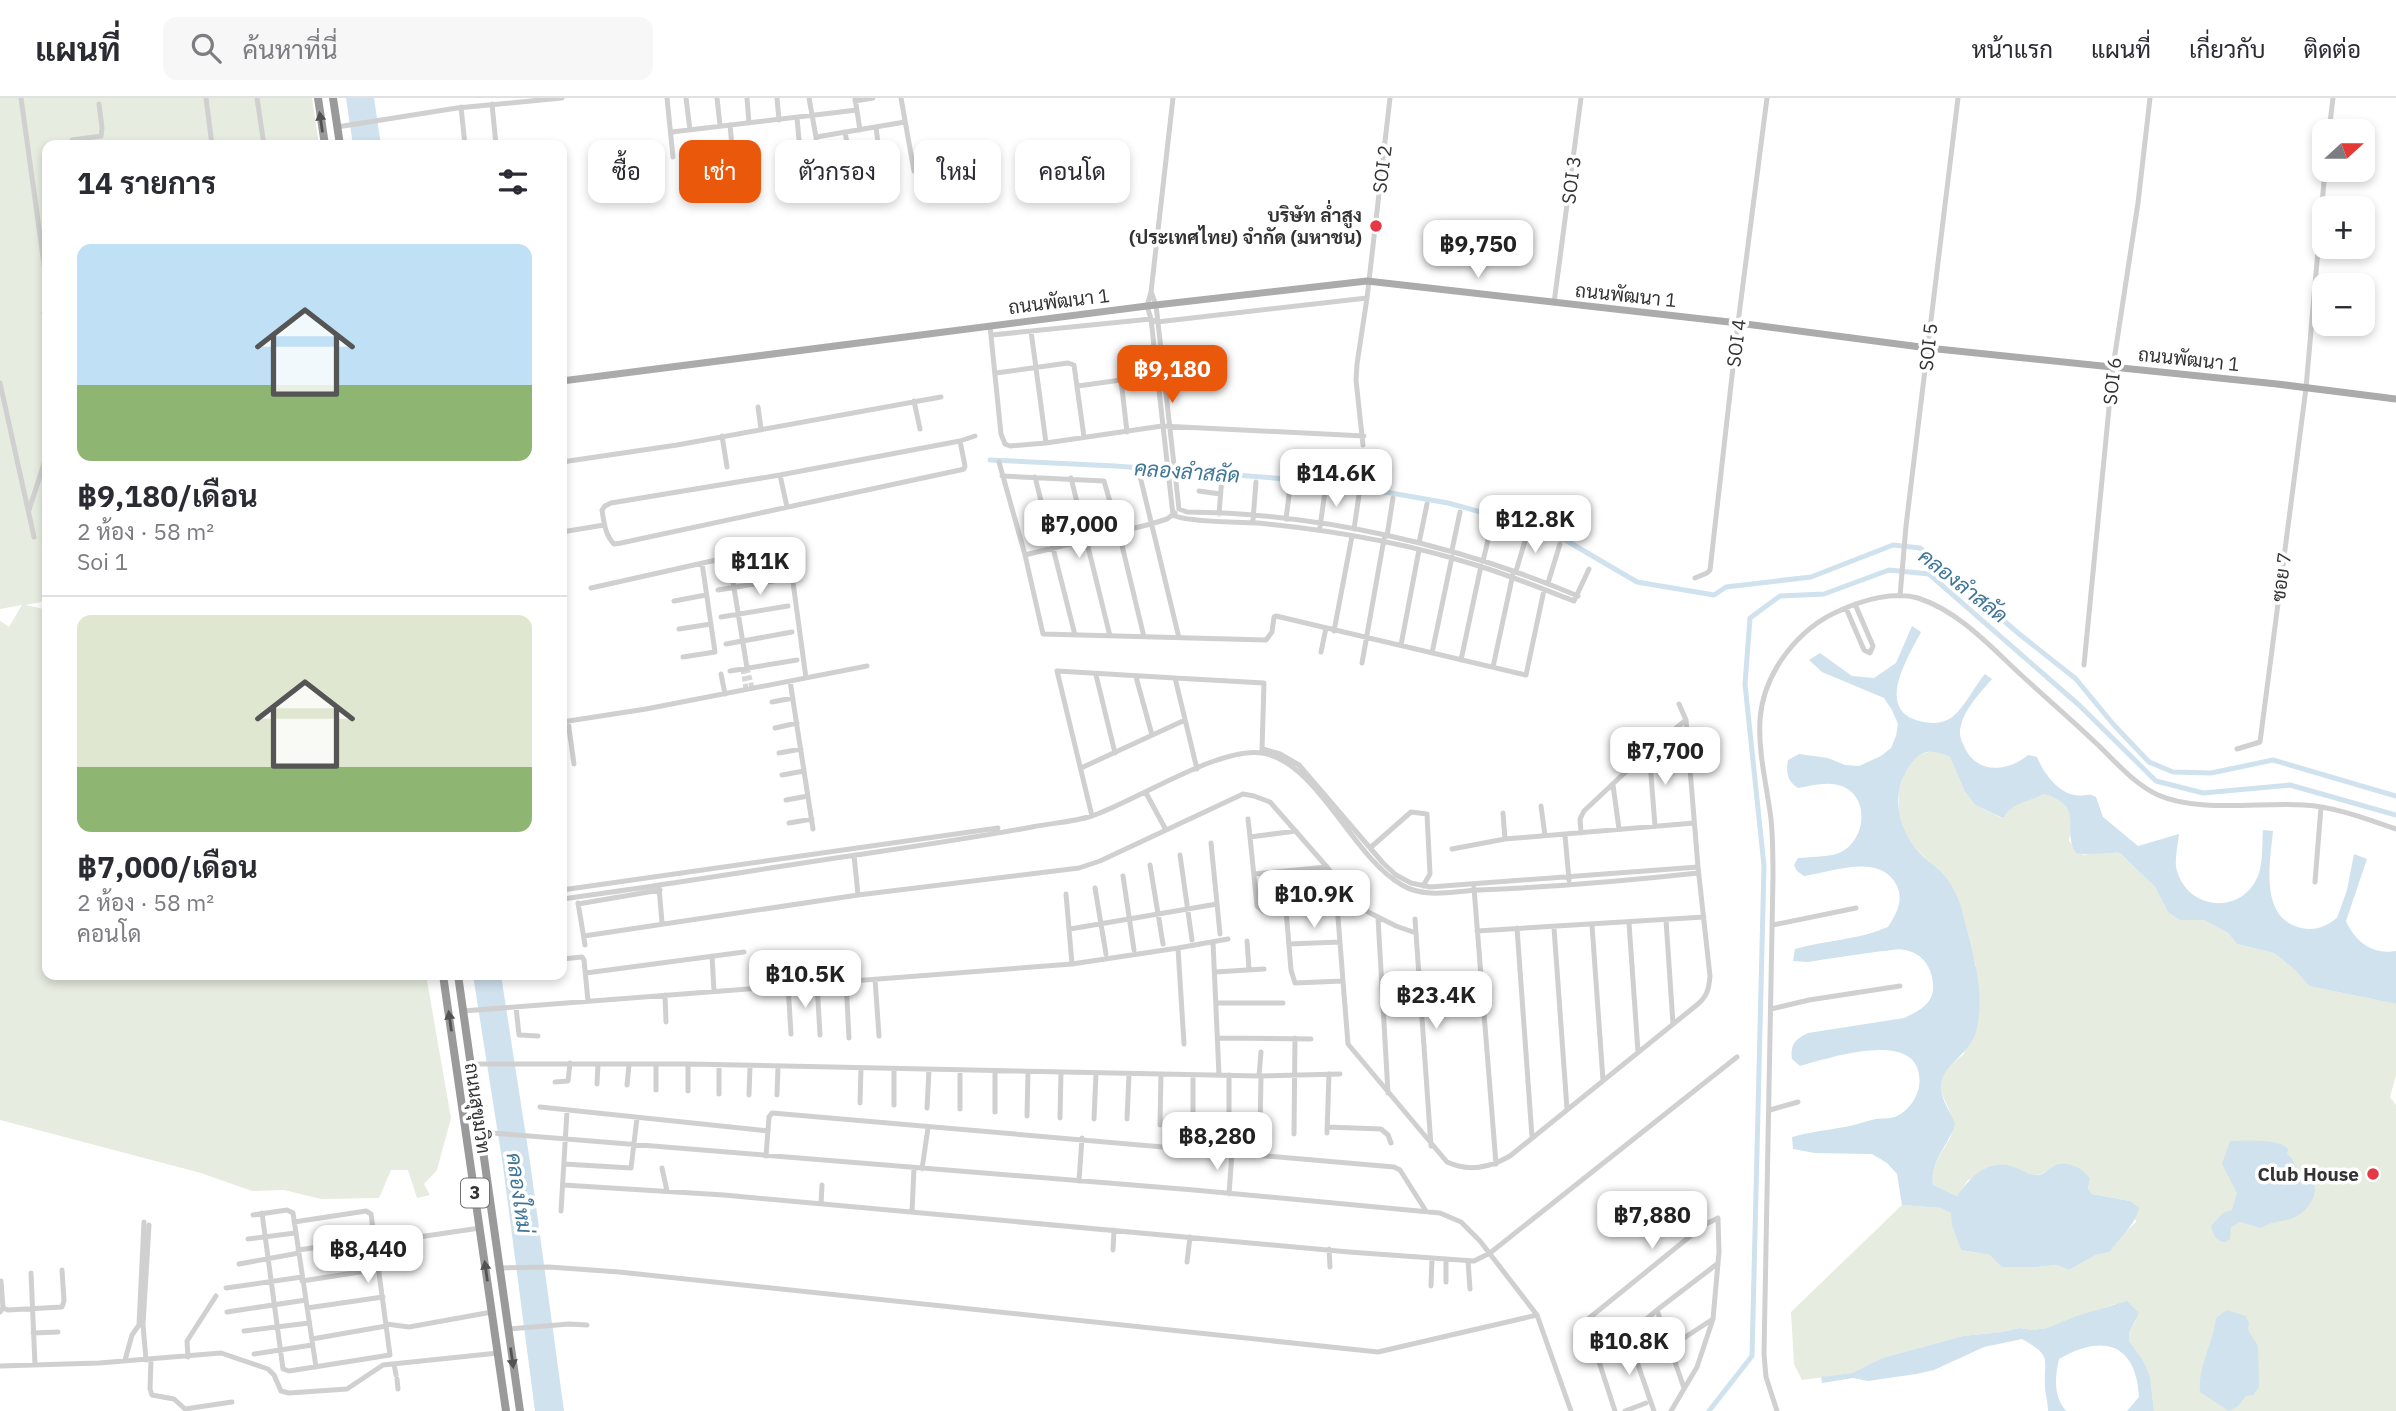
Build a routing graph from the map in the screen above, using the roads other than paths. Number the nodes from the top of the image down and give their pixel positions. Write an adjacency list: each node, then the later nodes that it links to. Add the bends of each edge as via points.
1 (21, 98): 57 (street)
2 (206, 98): 43 (street)
3 (257, 98): 44 (street)
4 (318, 98): 45 (highway, one-way to 4)
5 (333, 98): 35 (highway)
6 (562, 98): 24 (street)
7 (667, 98): 39 (street)
8 (686, 98): 37 (street)
9 (717, 98): 33 (street)
10 (747, 98): 32 (street)
11 (777, 98): 30 (street)
12 (809, 98): 27 (street)
13 (873, 98): 22 (street)
14 (901, 98): 31 (street)
15 (1173, 98): 63 (street)
16 (1390, 98): 62 (street, SOI 2)
17 (1581, 98): 65 (street, SOI 3)
18 (1767, 98): 70 (street, SOI 4)
19 (1958, 98): 73 (street, SOI 5)
20 (2150, 98): 74 (street, SOI 6)
21 (2333, 98): 29 (street)
22 (855, 100): 26 (street)
23 (99, 104): 42 (street, via 101,136)
24 (492, 104): 25 (street); 48 (street)
25 (461, 107): 35 (street); 47 (street)
26 (857, 110): 27 (street); 38 (street)
27 (812, 117): 28 (street); 41 (street)
28 (797, 118): 30 (street); 50 (street)
29 (2330, 119)
30 (779, 120): 32 (street)
31 (905, 122): 36 (street); 55 (street)
32 (749, 123): 34 (street)
33 (720, 125): 34 (street); 37 (street)
34 (730, 125): 49 (street)
35 (337, 127): 46 (highway)
36 (876, 127): 38 (street); 53 (street)
37 (690, 130): 39 (street)
38 (860, 130): 40 (street)
39 (671, 132): 54 (street)
40 (845, 132): 41 (street); 52 (street)
41 (816, 137): 51 (street)
42 (93, 140)
43 (211, 140)
44 (264, 140)
45 (323, 140)
46 (339, 140)
47 (464, 140)
48 (496, 140)
49 (731, 140)
50 (799, 140)
51 (816, 140)
52 (846, 140)
53 (878, 140)
54 (673, 156)
55 (914, 171)
56 (2324, 182): 82 (street)
57 (39, 226): 58 (street); 59 (street)
58 (42, 226)
59 (42, 236)
60 (42, 257): 61 (street)
61 (35, 259)
62 (1367, 281): 64 (street, SOI 2); 65 (main road, ถนนพัฒนา 1); 66 (main road, ถนนพัฒนา 1)
63 (1151, 292): 66 (street); 67 (street)
64 (1367, 298): 69 (street); 94 (street, SOI 2, via 1356,380)
65 (1554, 303): 70 (main road, ถนนพัฒนา 1)
66 (1156, 305): 67 (main road, ถนนพัฒนา 1); 69 (street)
67 (1147, 306): 68 (street); 71 (main road, ถนนพัฒนา 1)
68 (1150, 319): 69 (street); 72 (street); 77 (street)
69 (1157, 322): 88 (street)
70 (1738, 323): 73 (main road, ถนนพัฒนา 1); 150 (street, SOI 4, via 1710,570)
71 (991, 330): 72 (street); 76 (street); 78 (main road, ถนนพัฒนา 1)
72 (1031, 331): 75 (street)
73 (1928, 348): 74 (main road, ถนนพัฒนา 1); 159 (street, SOI 5)
74 (2112, 367): 82 (main road, ถนนพัฒนา 1); 185 (street, SOI 6)
75 (1037, 368): 76 (street); 81 (street, via 1074,365); 97 (street)
76 (996, 373): 97 (street, via 1005,444)
77 (1156, 374): 79 (street); 87 (street)
78 (567, 380)
79 (1121, 380): 81 (street); 91 (street)
80 (2, 384): 121 (street)
81 (1078, 386): 95 (street)
82 (2306, 388): 84 (main road, ถนนพัฒนา 1); 208 (street, ซอย 7, via 2260,742)
83 (941, 397): 85 (street)
84 (2396, 399)
85 (914, 401): 89 (street); 90 (street)
86 (758, 407): 89 (street)
87 (1161, 426): 88 (street); 91 (street); 119 (street)
88 (1169, 427): 94 (street); 118 (street)
89 (761, 429): 92 (street)
90 (920, 429)
91 (1127, 432): 95 (street)
92 (722, 436): 99 (street); 101 (street)
93 (975, 436): 96 (street)
94 (1364, 436): 98 (street, SOI 2)
95 (1084, 437): 97 (street)
96 (960, 441): 103 (street); 117 (street, via 964,469)
97 (1046, 443)
98 (1363, 445)
99 (567, 461)
100 (999, 462): 104 (street)
101 (727, 467)
102 (42, 470): 121 (street)
103 (780, 475): 117 (street); 127 (street, via 611,503 602,510)
104 (1002, 476): 106 (street); 142 (street)
105 (1140, 476): 126 (street)
106 (1035, 477): 108 (street); 138 (street)
107 (1222, 477): 113 (street)
108 (1071, 478): 131 (street, via 1104,481); 135 (street)
109 (1291, 480): 123 (street)
110 (1256, 482): 125 (street)
111 (1326, 484): 128 (street)
112 (1199, 491): 113 (street)
113 (1220, 494): 122 (street)
114 (1359, 495): 132 (street)
115 (1393, 498): 134 (street)
116 (1427, 504): 136 (street)
117 (787, 507): 127 (street, via 614,544)
118 (1179, 509): 119 (street); 122 (street)
119 (1172, 512): 125 (street, via 1184,519); 126 (street, via 1167,519)
120 (1460, 512): 140 (street)
121 (28, 513): 133 (street)
122 (1219, 514): 125 (street)
123 (1286, 519): 125 (street); 128 (street)
124 (1493, 519): 145 (street)
125 (1253, 520): 128 (street)
126 (1151, 524): 131 (street); 174 (street)
127 (604, 525): 129 (street)
128 (1320, 527): 132 (street)
129 (567, 531)
130 (1528, 531): 147 (street)
131 (1119, 533): 135 (street); 173 (street)
132 (1353, 533): 134 (street); 169 (street)
133 (34, 537)
134 (1386, 538): 136 (street); 139 (street); 175 (street)
135 (1088, 540): 138 (street); 172 (street)
136 (1419, 543): 140 (street)
137 (1560, 544): 152 (street)
138 (1054, 550): 142 (street); 171 (street)
139 (1418, 550): 140 (street); 178 (street)
140 (1451, 553): 145 (street); 180 (street)
141 (743, 554): 143 (street)
142 (1025, 555): 171 (street, via 1042,634)
143 (729, 558): 144 (street); 154 (street)
144 (702, 564): 153 (street); 157 (street)
145 (1483, 565): 147 (street); 149 (street); 183 (street)
146 (1590, 569): 158 (street)
147 (1516, 571): 149 (street); 152 (street)
148 (792, 575): 193 (street)
149 (1514, 578): 156 (street); 187 (street)
150 (1695, 578)
151 (785, 579): 154 (street)
152 (1548, 583): 158 (street)
153 (591, 587)
154 (733, 587): 155 (street); 164 (street)
155 (718, 590)
156 (1544, 590): 158 (street, via 1574,601); 187 (street, via 1528,672 1523,675)
157 (706, 594): 160 (street); 166 (street)
158 (1578, 596)
159 (1900, 596): 161 (street); 223 (street, via 1916,598 1954,616 2138,784 2157,794 2200,803)
160 (674, 601)
161 (1855, 604): 163 (street); 163 (street, via 1873,646 1870,653 1863,649)
162 (788, 606): 164 (street)
163 (1846, 608): 289 (street, via 1810,628 1792,645 1765,695 1761,750 1772,833)
164 (738, 614): 165 (street); 176 (street)
165 (721, 617)
166 (710, 624): 168 (street); 181 (street, via 715,652)
167 (1326, 628): 169 (street); 174 (street, via 1276,616 1266,640); 179 (street)
168 (680, 629)
169 (1334, 631): 175 (street)
170 (792, 632): 176 (street)
171 (1075, 635): 172 (street)
172 (1110, 636): 173 (street)
173 (1144, 637): 174 (street)
174 (1180, 638)
175 (1368, 638): 178 (street); 184 (street)
176 (742, 641): 177 (street); 188 (street)
177 (726, 644)
178 (1400, 645): 180 (street)
179 (1321, 652)
180 (1431, 652): 183 (street)
181 (682, 657)
182 (797, 660): 188 (street)
183 (1462, 661): 187 (street)
184 (1362, 663)
185 (2084, 665)
186 (867, 666): 193 (street)
187 (1494, 667)
188 (745, 668): 189 (street)
189 (730, 671)
190 (721, 674): 196 (street)
191 (1096, 675): 192 (street); 212 (street); 214 (street, via 1057,672)
192 (1136, 677): 194 (street); 206 (street)
193 (806, 678): 195 (street)
194 (1175, 678): 200 (street); 210 (street, via 1264,683)
195 (790, 681): 196 (street); 197 (street)
196 (725, 694): 202 (street)
197 (793, 698): 198 (street); 203 (street)
198 (772, 702)
199 (1679, 704): 201 (street)
200 (1185, 720): 206 (street); 215 (street)
201 (1686, 720): 209 (street); 229 (street)
202 (567, 722)
203 (797, 723): 204 (street); 207 (street)
204 (775, 728)
205 (567, 731): 213 (street)
206 (1152, 735): 212 (street)
207 (801, 749): 211 (street); 216 (street)
208 (2237, 749)
209 (1649, 750): 218 (street); 231 (street)
210 (1262, 751): 215 (street, via 1238,753); 230 (street, via 1303,775)
211 (779, 752)
212 (1115, 752): 214 (street)
213 (574, 764)
214 (1081, 768): 225 (street)
215 (1197, 769): 219 (street)
216 (804, 771): 217 (street); 220 (street)
217 (782, 775)
218 (1614, 785): 234 (street); 239 (street, via 1581,814)
219 (1147, 794): 225 (street); 236 (street)
220 (808, 796): 221 (street); 226 (street)
221 (786, 800)
222 (1541, 806): 242 (street)
223 (2321, 807): 235 (street); 261 (street)
224 (1503, 814): 243 (street)
225 (1092, 816): 238 (street)
226 (812, 819): 228 (street); 233 (street)
227 (1248, 819): 241 (street)
228 (789, 823)
229 (1694, 823): 231 (street); 254 (street)
230 (1347, 825): 246 (street); 268 (street, via 1382,870 1400,885 1420,892)
231 (1655, 826): 234 (street)
232 (998, 828): 238 (street)
233 (813, 829)
234 (1619, 829): 239 (street)
235 (2396, 829)
236 (1166, 830): 237 (street, via 1243,794 1269,803); 270 (street, via 1079,868)
237 (1296, 831): 241 (street); 252 (street)
238 (985, 833): 245 (street)
239 (1581, 833): 240 (street)
240 (1565, 835): 242 (street); 257 (street)
241 (1250, 836): 255 (street)
242 (1545, 836): 243 (street)
243 (1505, 839): 247 (street)
244 (1210, 843): 274 (street)
245 (890, 847): 249 (street); 250 (street)
246 (1370, 848): 263 (street, via 1403,880); 263 (street, via 1412,812 1427,814 1430,874)
247 (1452, 849)
248 (1180, 855): 277 (street)
249 (854, 858): 250 (street); 270 (street)
250 (794, 860): 253 (street); 259 (street)
251 (1150, 865): 279 (street)
252 (1326, 867): 255 (street); 260 (street)
253 (702, 870): 258 (street); 259 (street)
254 (1698, 870): 257 (street); 264 (street); 280 (street)
255 (1254, 874): 278 (street, via 1259,908)
256 (1123, 876): 282 (street)
257 (1569, 877): 264 (street); 268 (street)
258 (647, 878): 262 (street); 267 (street)
259 (703, 878): 265 (street)
260 (1337, 881): 275 (street); 281 (street, via 1350,898)
261 (2315, 881)
262 (648, 886): 265 (street); 271 (street)
263 (1423, 886): 268 (street)
264 (1570, 886): 268 (street)
265 (659, 887): 273 (street); 285 (street)
266 (1095, 888): 287 (street)
267 (567, 889)
268 (1474, 890): 293 (street)
269 (1066, 894): 292 (street)
270 (858, 895): 285 (street)
271 (577, 897): 272 (street); 273 (street)
272 (567, 898)
273 (578, 904): 296 (street)
274 (1217, 904): 277 (street); 295 (street)
275 (1337, 905): 278 (street); 301 (street)
276 (1856, 908): 289 (street)
277 (1188, 909): 279 (street); 298 (street)
278 (1286, 909): 303 (street)
279 (1158, 914): 282 (street); 302 (street)
280 (1704, 917): 284 (street); 333 (street, via 1709,988 1704,998)
281 (1378, 918): 294 (street); 378 (street)
282 (1129, 919): 287 (street); 306 (street)
283 (1415, 919): 294 (street)
284 (1666, 920): 286 (street); 333 (street)
285 (662, 923): 296 (street)
286 (1629, 923): 288 (street); 344 (street)
287 (1101, 924): 292 (street); 308 (street)
288 (1592, 925): 291 (street); 372 (street)
289 (1773, 925): 330 (street)
290 (1517, 928): 291 (street); 293 (street); 405 (street)
291 (1554, 928): 388 (street)
292 (1070, 929): 311 (street)
293 (1477, 931): 414 (street)
294 (1416, 933): 410 (street)
295 (1220, 934)
296 (584, 936): 304 (street)
297 (1228, 939): 300 (street)
298 (1192, 940)
299 (1247, 941): 312 (street)
300 (1213, 942): 305 (street); 314 (street)
301 (1340, 942): 303 (street); 320 (street)
302 (1163, 944)
303 (1289, 944): 320 (street, via 1295,983)
304 (585, 945)
305 (1178, 948): 311 (street); 342 (street)
306 (1134, 950)
307 (744, 952): 309 (street)
308 (1106, 954)
309 (712, 956): 315 (street); 324 (street)
310 (567, 958): 315 (street, via 582,957)
311 (1072, 964): 316 (street)
312 (1249, 969): 313 (street); 314 (street)
313 (1264, 969)
314 (1215, 972): 327 (street)
315 (586, 973): 326 (street)
316 (875, 979): 319 (street); 337 (street)
317 (444, 980): 429 (highway, ถนนสุขุมวิท / 3, one-way to 317)
318 (459, 980): 331 (highway, ถนนสุขุมวิท / 3)
319 (846, 981): 321 (street); 338 (street)
320 (1343, 981): 378 (street, via 1348,1044)
321 (817, 983): 322 (street); 335 (street)
322 (788, 985): 324 (street); 334 (street)
323 (1900, 986): 330 (street)
324 (714, 991): 325 (street)
325 (665, 995): 326 (street); 332 (street)
326 (588, 1001): 329 (street)
327 (1217, 1003): 328 (street); 339 (street)
328 (1283, 1003)
329 (516, 1007): 331 (street); 336 (street, via 519,1035)
330 (1771, 1009): 389 (street)
331 (463, 1011): 348 (highway, ถนนสุขุมวิท / 3)
332 (666, 1023)
333 (1673, 1024): 344 (street)
334 (791, 1034)
335 (820, 1035)
336 (538, 1036)
337 (879, 1036)
338 (849, 1038)
339 (1219, 1038): 340 (street); 370 (street)
340 (1295, 1038): 341 (street); 367 (street)
341 (1311, 1039)
342 (1184, 1044)
343 (1261, 1052): 371 (street)
344 (1638, 1052): 372 (street)
345 (1737, 1057): 439 (street)
346 (570, 1063): 347 (street); 348 (street); 373 (street, via 568,1081)
347 (598, 1063): 350 (street); 374 (street)
348 (470, 1064): 401 (highway, ถนนสุขุมวิท / 3)
349 (688, 1064): 351 (street); 352 (street); 377 (street)
350 (629, 1065): 351 (street); 375 (street)
351 (656, 1065): 376 (street)
352 (719, 1066): 353 (street); 379 (street)
353 (750, 1067): 354 (street); 381 (street)
354 (778, 1068): 355 (street); 380 (street)
355 (862, 1068): 356 (street); 383 (street)
356 (894, 1069): 357 (street); 384 (street)
357 (929, 1070): 358 (street); 386 (street)
358 (960, 1070): 359 (street); 387 (street)
359 (995, 1071): 360 (street); 391 (street)
360 (1028, 1072): 361 (street); 392 (street)
361 (1061, 1072): 362 (street); 394 (street)
362 (1096, 1073): 363 (street); 395 (street)
363 (1129, 1073): 364 (street); 396 (street)
364 (1161, 1074): 365 (street); 397 (street)
365 (1193, 1074): 370 (street); 398 (street)
366 (1229, 1074): 370 (street); 371 (street); 402 (street)
367 (1294, 1074): 368 (street); 371 (street); 404 (street)
368 (1329, 1074): 369 (street); 408 (street, via 1327,1130 1381,1129)
369 (1340, 1074)
370 (1219, 1075)
371 (1260, 1076): 403 (street)
372 (1603, 1080): 388 (street)
373 (555, 1082)
374 (597, 1084)
375 (627, 1085)
376 (656, 1090)
377 (688, 1091)
378 (1388, 1093): 410 (street)
379 (719, 1094)
380 (778, 1095)
381 (749, 1096)
382 (1798, 1102): 389 (street)
383 (860, 1103)
384 (894, 1105)
385 (540, 1107): 390 (street)
386 (927, 1108)
387 (960, 1109)
388 (1567, 1109): 405 (street)
389 (1770, 1110): 504 (street, via 1764,1354)
390 (567, 1111): 393 (street); 406 (street)
391 (995, 1112)
392 (1027, 1116)
393 (637, 1118): 400 (street); 409 (street)
394 (1059, 1118)
395 (1094, 1119)
396 (1127, 1119)
397 (1160, 1125)
398 (1193, 1126)
399 (928, 1128): 400 (street, via 772,1113); 407 (street); 416 (street)
400 (768, 1131): 412 (street)
401 (480, 1132): 406 (street); 448 (highway, ถนนสุขุมวิท / 3)
402 (1229, 1133)
403 (1260, 1133)
404 (1294, 1135)
405 (1532, 1137): 414 (street)
406 (564, 1139): 409 (street); 413 (street)
407 (1082, 1139): 411 (street); 417 (street)
408 (1391, 1143)
409 (634, 1144): 412 (street); 413 (street, via 631,1168)
410 (1431, 1146): 414 (street, via 1447,1163 1458,1167)
411 (1232, 1153): 421 (street); 424 (street, via 1397,1168)
412 (766, 1156): 416 (street)
413 (564, 1164): 418 (street)
414 (1496, 1164)
415 (662, 1168): 420 (street)
416 (918, 1168): 417 (street); 425 (street)
417 (1079, 1181): 421 (street)
418 (563, 1185): 420 (street); 423 (street)
419 (822, 1185): 422 (street)
420 (667, 1191): 422 (street)
421 (1229, 1194): 424 (street)
422 (821, 1204): 425 (street)
423 (561, 1211)
424 (1426, 1211): 439 (street, via 1461,1223)
425 (912, 1212): 430 (street)
426 (262, 1213): 427 (street); 428 (street, via 291,1210); 432 (street)
427 (253, 1214)
428 (294, 1222): 431 (street); 434 (street, via 369,1211)
429 (480, 1228): 434 (street, via 405,1239); 468 (highway, ถนนสุขุมวิท / 3, one-way to 429)
430 (1114, 1230): 433 (street); 436 (street)
431 (295, 1233): 432 (street); 438 (street)
432 (265, 1237): 435 (street); 441 (street)
433 (1190, 1237): 437 (street); 444 (street)
434 (375, 1238): 438 (street); 449 (street)
435 (248, 1239)
436 (1113, 1250)
437 (1329, 1250): 440 (street); 447 (street)
438 (299, 1252): 441 (street); 452 (street)
439 (1489, 1253): 443 (street); 469 (street)
440 (1432, 1258): 442 (street); 456 (street)
441 (268, 1259): 445 (street); 454 (street)
442 (1446, 1260): 443 (street); 455 (street)
443 (1468, 1261): 458 (street)
444 (1187, 1262)
445 (239, 1264)
446 (1717, 1265): 466 (street); 470 (street); 488 (street, via 1717,1218 1588,1319)
447 (1330, 1267)
448 (500, 1268): 469 (street, via 549,1267 907,1301 1378,1352); 475 (highway, ถนนสุขุมวิท / 3)
449 (379, 1269): 452 (street); 460 (street)
450 (62, 1270): 463 (street, via 64,1305)
451 (31, 1273): 463 (street)
452 (302, 1279): 454 (street); 461 (street)
453 (1, 1281): 465 (street)
454 (271, 1282): 457 (street); 462 (street)
455 (1446, 1282)
456 (1431, 1286)
457 (226, 1287)
458 (1470, 1289)
459 (216, 1296): 485 (street, via 187,1341)
460 (383, 1297): 464 (street); 472 (street)
461 (306, 1300): 462 (street); 464 (street)
462 (274, 1303): 467 (street); 474 (street)
463 (32, 1308): 465 (street); 478 (street)
464 (307, 1308): 471 (street)
465 (1, 1310)
466 (1657, 1310): 479 (street); 481 (street)
467 (227, 1312)
468 (492, 1312): 472 (street, via 409,1326); 483 (highway, ถนนสุขุมวิท / 3)
469 (1538, 1315): 499 (street)
470 (1713, 1319): 481 (street); 493 (street, via 1702,1356)
471 (309, 1323): 474 (street); 480 (street)
472 (386, 1325): 480 (street); 492 (street, via 390,1355)
473 (587, 1325): 475 (street)
474 (278, 1327): 476 (street); 482 (street)
475 (508, 1329): 498 (highway, ถนนสุขุมวิท / 3, one-way to 498)
476 (244, 1331)
477 (58, 1332): 478 (street)
478 (33, 1333): 491 (street)
479 (1628, 1336): 488 (street); 502 (street)
480 (312, 1342): 482 (street); 492 (street)
481 (1670, 1347): 493 (street)
482 (280, 1350): 484 (street); 492 (street, via 285,1371)
483 (498, 1353): 489 (street); 497 (highway, ถนนสุขุมวิท / 3)
484 (254, 1354)
485 (188, 1357): 487 (street); 489 (street, via 228,1354 268,1369 281,1391 289,1393 347,1390 383,1365)
486 (125, 1360): 487 (street); 487 (street, via 139,1325 146,1224 143,1325); 491 (street)
487 (149, 1360): 495 (street, via 152,1395 174,1399 185,1409)
488 (1598, 1361): 500 (street)
489 (394, 1364): 494 (street)
490 (0, 1366): 491 (street)
491 (35, 1366)
492 (316, 1367)
493 (1684, 1388): 503 (street)
494 (398, 1389)
495 (232, 1402)
496 (1646, 1403): 501 (street)
497 (506, 1411)
498 (520, 1411)
499 (1571, 1411)
500 (1615, 1411)
501 (1625, 1411)
502 (1654, 1411)
503 (1671, 1411)
504 (1777, 1411)

